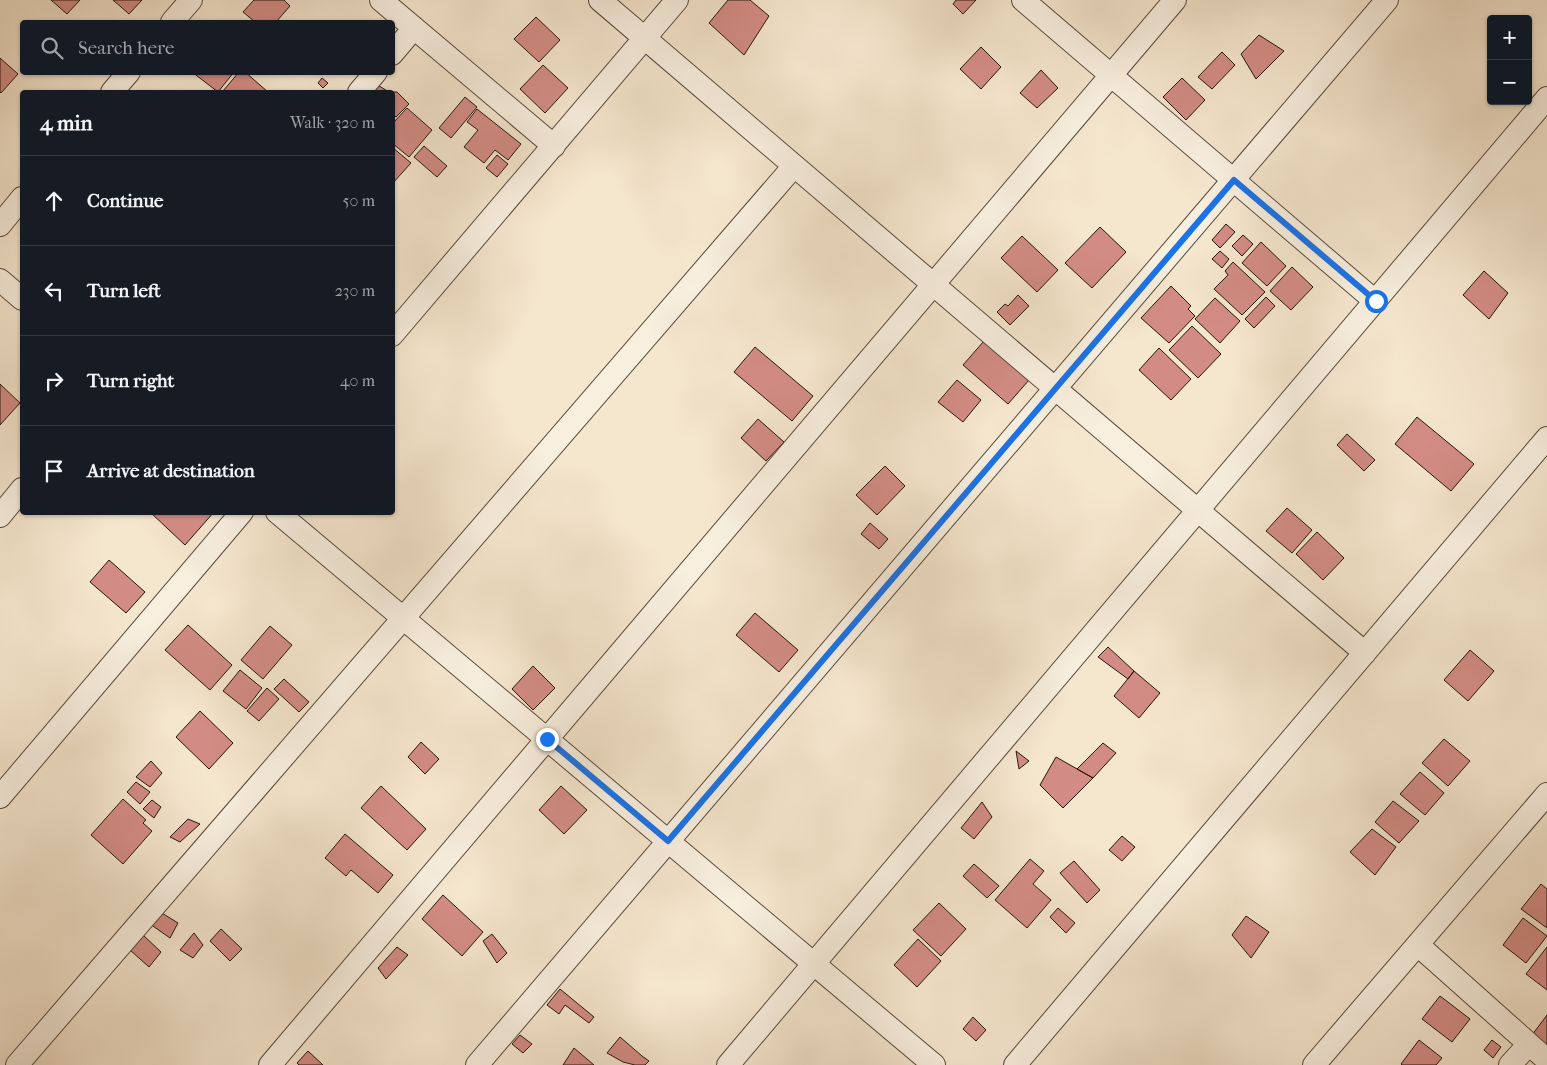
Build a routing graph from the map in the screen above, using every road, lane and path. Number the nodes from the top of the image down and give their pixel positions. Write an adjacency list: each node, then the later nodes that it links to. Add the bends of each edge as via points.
1 (191, 0): 8 (street)
2 (381, 0): 9 (street)
3 (600, 0): 10 (street)
4 (677, 0): 10 (street)
5 (1023, 0): 14 (street)
6 (1175, 0): 14 (street)
7 (1388, 0): 20 (street)
8 (174, 20)
9 (414, 28): 11 (street); 18 (street)
10 (645, 38): 18 (street); 19 (street)
11 (395, 50)
12 (126, 75): 15 (street)
13 (374, 75): 16 (street)
14 (1111, 75): 20 (street); 24 (street)
15 (114, 90)
16 (362, 90)
17 (1547, 98): 26 (street)
18 (554, 146): 27 (street)
19 (794, 166): 24 (street); 35 (street)
20 (1234, 180): 26 (street); 28 (street)
21 (20, 200): 22 (street)
22 (0, 225)
23 (0, 280): 25 (street)
24 (933, 285): 28 (street); 37 (street)
25 (20, 297)
26 (1376, 301): 31 (street)
27 (395, 332)
28 (1055, 389): 31 (street); 40 (street)
29 (1547, 438): 36 (street)
30 (20, 491): 34 (street)
31 (1198, 511): 36 (street); 42 (street)
32 (239, 515): 39 (street)
33 (281, 515): 35 (street)
34 (0, 516)
35 (403, 619): 37 (street); 45 (street)
36 (1365, 653): 50 (street)
37 (547, 739): 40 (street); 46 (street)
38 (1547, 794): 41 (street)
39 (0, 797)
40 (668, 841): 42 (street); 47 (street)
41 (1418, 945): 43 (street); 51 (street)
42 (813, 964): 48 (street); 49 (street)
43 (1529, 1044): 44 (street); 52 (street)
44 (1547, 1060)
45 (17, 1065)
46 (270, 1065)
47 (477, 1065)
48 (728, 1065)
49 (934, 1065)
50 (1015, 1065)
51 (1314, 1065)
52 (1510, 1065)

